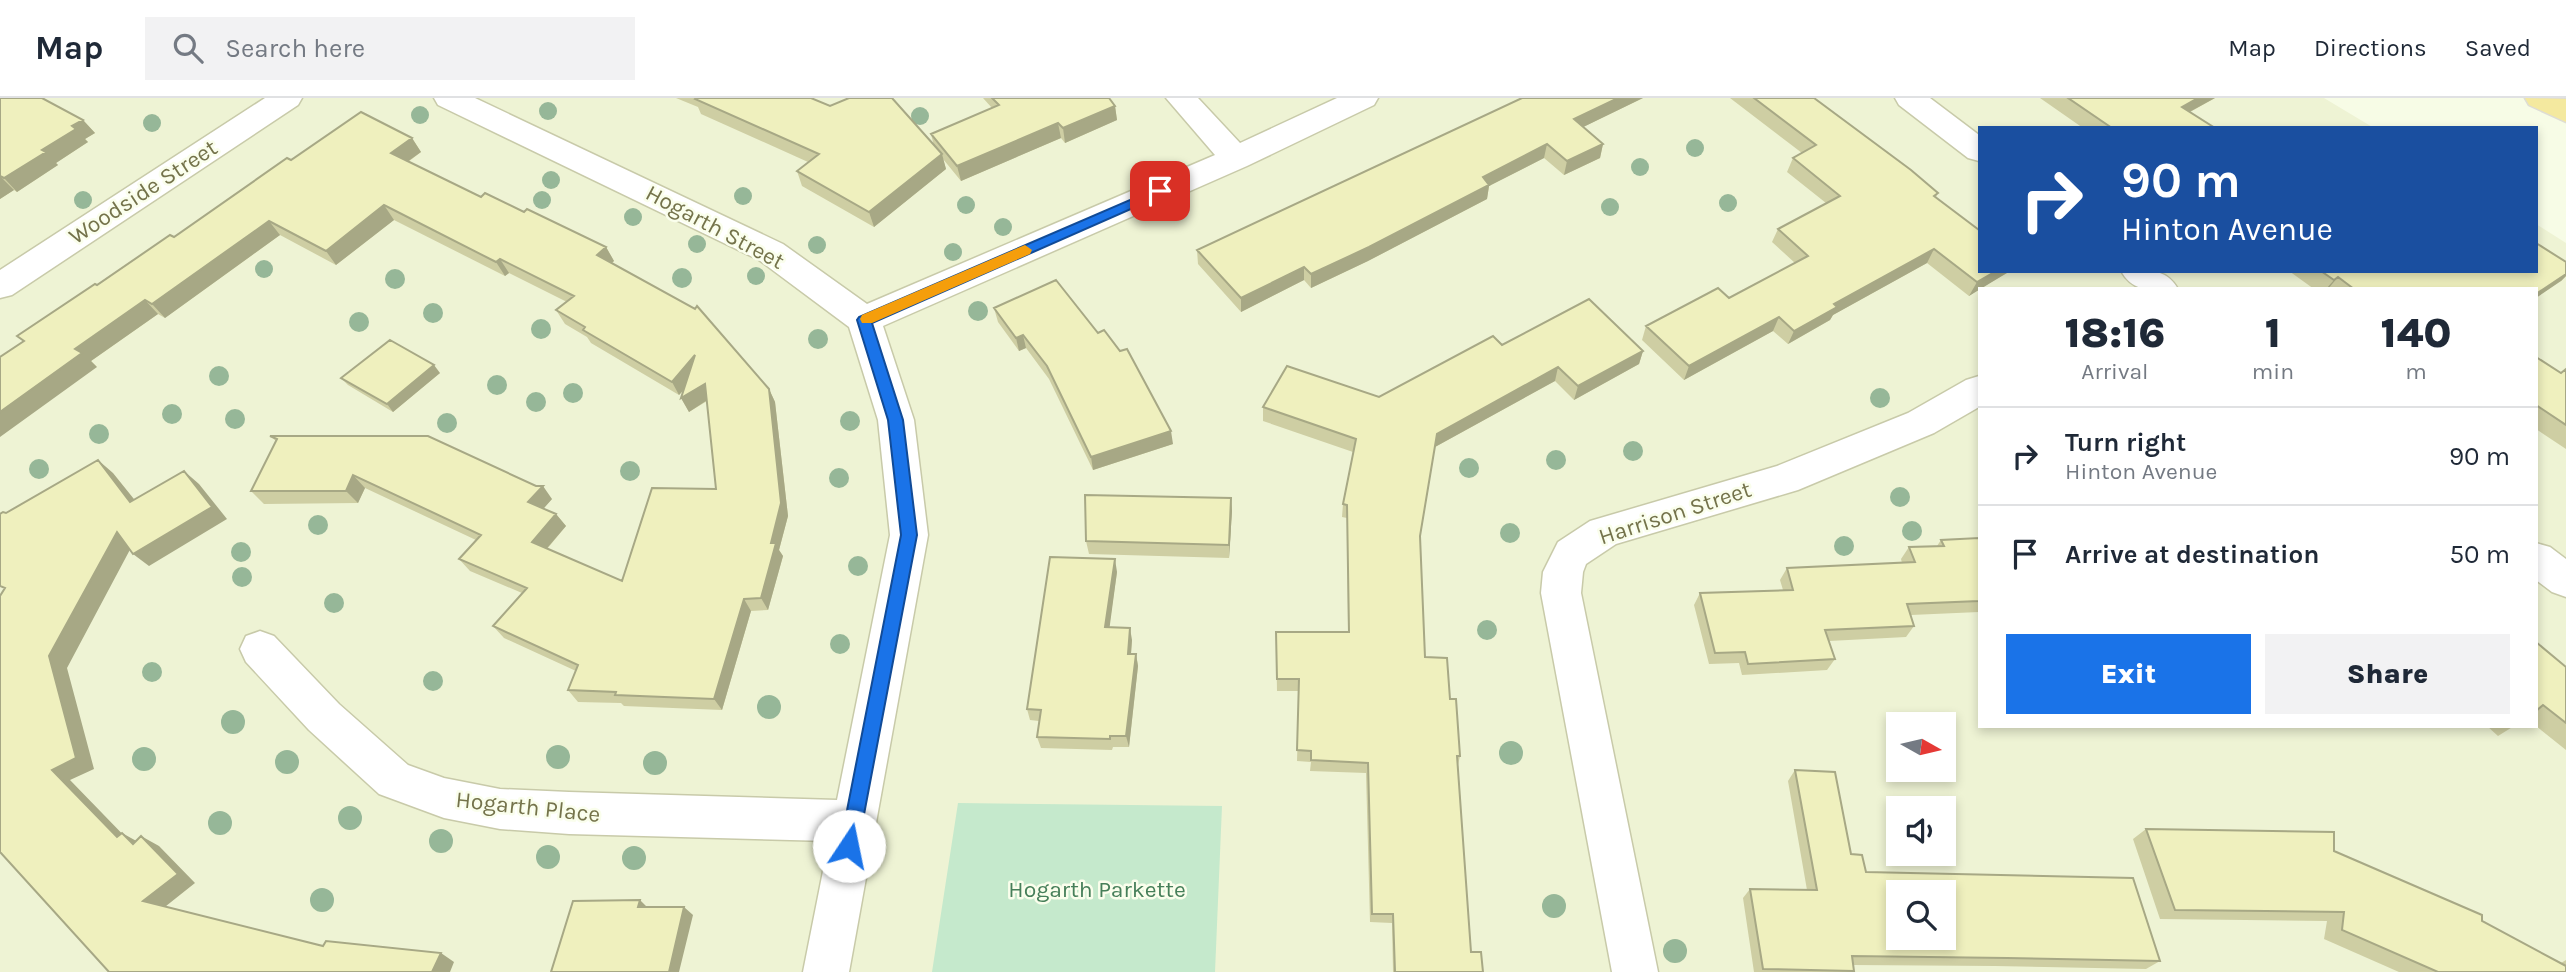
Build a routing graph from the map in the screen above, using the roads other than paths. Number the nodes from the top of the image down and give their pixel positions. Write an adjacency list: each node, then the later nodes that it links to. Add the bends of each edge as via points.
1 (287, 98): 10 (street, Woodside Street)
2 (449, 98): 11 (street, Hogarth Street, via 771,252)
3 (1181, 98): 9 (street)
4 (1363, 98): 9 (street)
5 (1910, 98): 8 (street)
6 (2540, 98): 7 (highway)
7 (2566, 113)
8 (1978, 149)
9 (1236, 158): 11 (street)
10 (0, 286)
11 (864, 320): 16 (street, via 896,420 909,535)
12 (1978, 391): 18 (street, Harrison Street, via 1921,423 1857,451 1785,479 1604,532 1573,553 1563,572 1561,593)
13 (2538, 560): 14 (street)
14 (2566, 580)
15 (260, 649): 16 (street, Hogarth Place, via 324,717 394,780 444,799 569,813)
16 (854, 821): 17 (street)
17 (826, 972)
18 (1635, 972)

